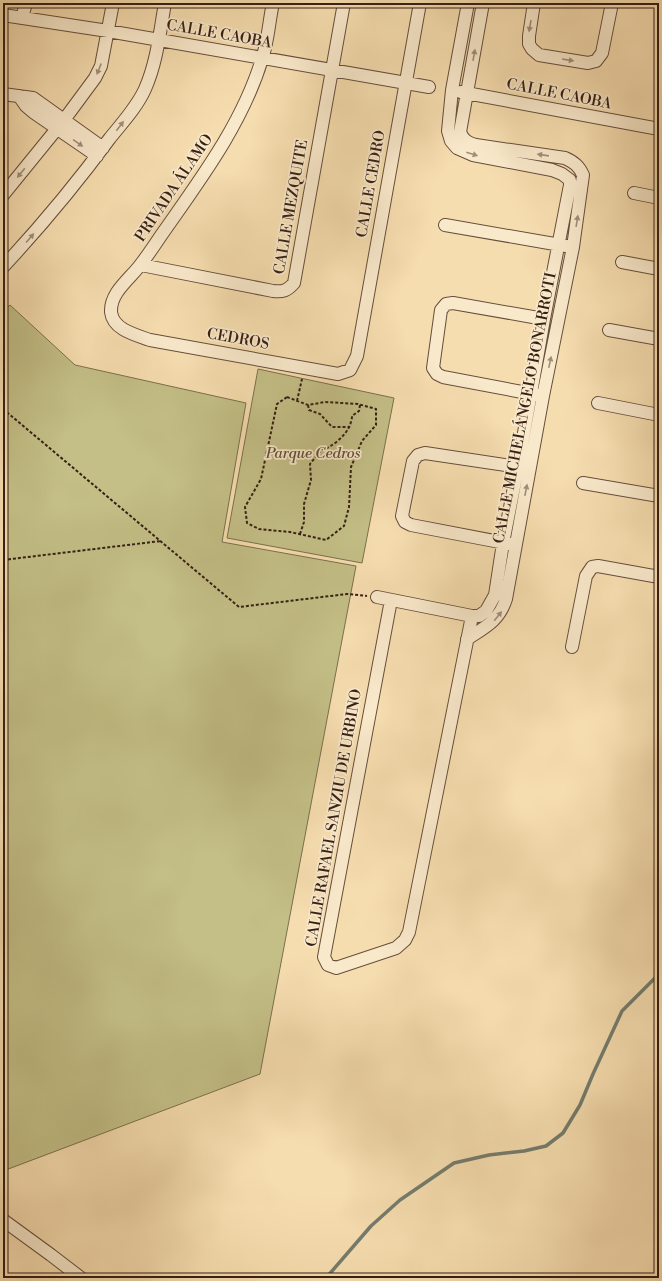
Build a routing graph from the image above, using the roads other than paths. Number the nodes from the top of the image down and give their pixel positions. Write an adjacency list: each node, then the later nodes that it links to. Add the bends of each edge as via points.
1 (26, 3): 12 (street)
2 (113, 3): 13 (street)
3 (166, 3): 14 (street)
4 (273, 3): 15 (street, PRIVADA ÁLAMO)
5 (344, 3): 16 (street, CALLE MEZQUITE)
6 (420, 3): 17 (street, CALLE CEDRO)
7 (468, 3): 19 (street)
8 (483, 3): 20 (street, one-way to 8)
9 (534, 3): 10 (street, one-way to 10, via 529,36 532,49 539,55 588,63 596,61 602,53)
10 (612, 3)
11 (3, 15): 12 (street, CALLE CAOBA)
12 (22, 18): 13 (street, CALLE CAOBA)
13 (108, 31): 14 (street, CALLE CAOBA); 22 (street, one-way to 22, via 101,66 95,78)
14 (159, 40): 15 (street, CALLE CAOBA); 25 (street, one-way to 14, via 145,90)
15 (263, 58): 16 (street, CALLE CAOBA); 35 (street, PRIVADA ÁLAMO, via 249,96 230,133)
16 (331, 70): 17 (street, CALLE CAOBA); 35 (street, CALLE MEZQUITE, via 294,283 289,289 282,292 273,291)
17 (405, 83): 18 (street, CALLE CAOBA); 42 (street, CALLE CEDRO, via 357,356)
18 (429, 87)
19 (452, 90): 20 (street, CALLE CAOBA); 24 (street, via 448,131)
20 (468, 93): 23 (street, CALLE CAOBA); 24 (street)
21 (3, 94): 22 (street, via 33,98)
22 (61, 124): 25 (street); 29 (street, one-way to 29)
23 (659, 129)
24 (457, 139): 26 (street, one-way to 24, via 565,158 476,145); 27 (street, one-way to 27, via 457,148 473,155 552,170)
25 (100, 152): 36 (street, one-way to 25, via 30,238)
26 (579, 167): 27 (street); 33 (street, CALLE MICHELÁNGELO BONARROTI, one-way to 26, via 583,184 583,175)
27 (567, 177): 32 (street, CALLE MICHELÁNGELO BONARROTI, via 570,185)
28 (634, 193): 30 (street)
29 (3, 195)
30 (659, 198)
31 (445, 224): 32 (street)
32 (559, 245): 33 (street); 38 (street, CALLE MICHELÁNGELO BONARROTI)
33 (573, 247): 43 (street, CALLE MICHELÁNGELO BONARROTI, one-way to 33)
34 (622, 262): 37 (street)
35 (141, 265): 39 (street, PRIVADA ÁLAMO, via 120,288 112,304 111,312)
36 (3, 266)
37 (659, 269)
38 (544, 319): 43 (street, CALLE MICHELÁNGELO BONARROTI); 43 (street, via 453,303 446,304 441,310 433,368 443,377)
39 (121, 328): 42 (street, CEDROS, via 150,340 338,374)
40 (609, 330): 41 (street)
41 (659, 339)
42 (350, 370)
43 (537, 395): 46 (street, CALLE MICHELÁNGELO BONARROTI); 50 (street, CALLE MICHELÁNGELO BONARROTI, one-way to 43)
44 (598, 403): 45 (street)
45 (659, 415)
46 (518, 467): 49 (street, CALLE MICHELÁNGELO BONARROTI); 49 (street, via 425,453 418,455 413,461 403,509 402,516 405,522 411,525)
47 (584, 483): 48 (street)
48 (659, 496)
49 (503, 543): 50 (street); 54 (street, CALLE MICHELÁNGELO BONARROTI, via 495,595 486,611 479,616)
50 (515, 545): 55 (street, CALLE MICHELÁNGELO BONARROTI, one-way to 50, via 489,625 503,609)
51 (659, 577): 56 (street, via 592,567 586,576)
52 (377, 597): 53 (street)
53 (390, 600): 54 (street); 55 (street, CALLE RAFAEL SANZIU DE URBINO, via 324,957 328,965 336,968 396,948 409,932)
54 (472, 616): 55 (street, CALLE RAFAEL SANZIU DE URBINO)
55 (467, 638)
56 (572, 647)
57 (3, 1220): 58 (street)
58 (81, 1278)

